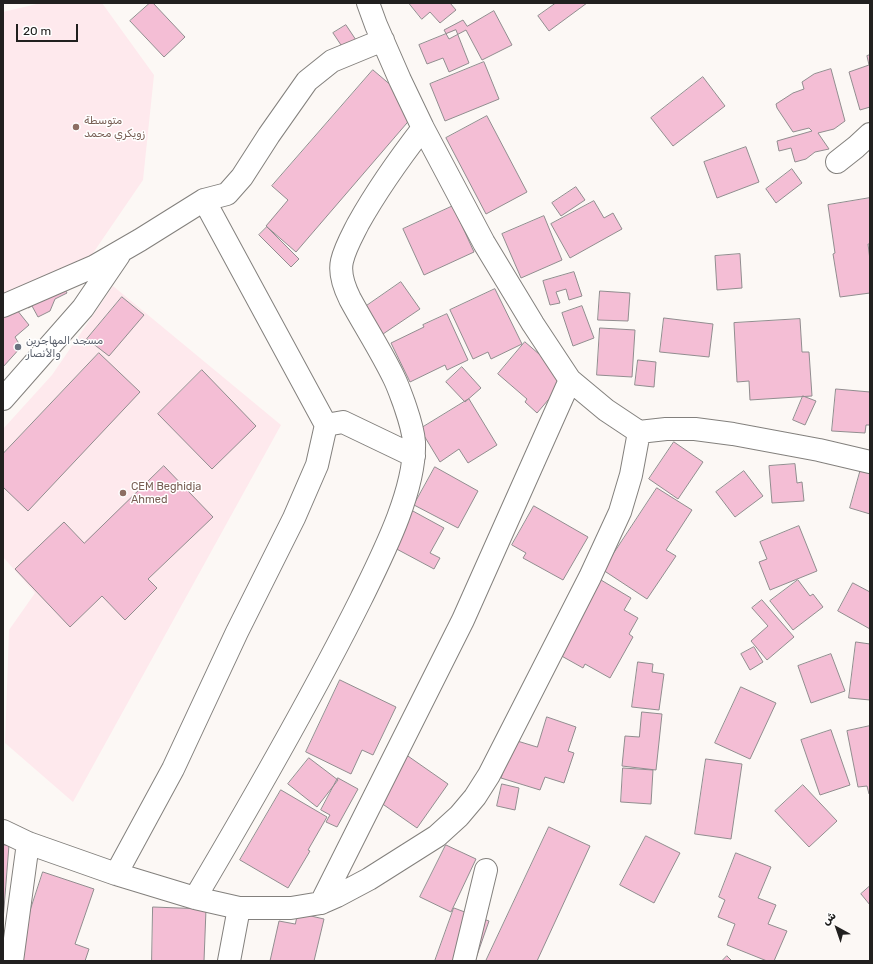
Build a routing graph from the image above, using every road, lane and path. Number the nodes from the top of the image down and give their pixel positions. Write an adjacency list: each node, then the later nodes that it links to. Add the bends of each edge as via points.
1 (368, 3): 2 (street)
2 (383, 40): 3 (street); 6 (street, via 332,61 307,81 242,177 227,194)
3 (424, 128): 9 (street, via 484,244); 13 (street, via 394,166 369,204 342,261 341,274 350,299 394,378 410,418)
4 (870, 134): 5 (street)
5 (837, 162)
6 (204, 200): 7 (street); 11 (street)
7 (122, 250): 8 (street, via 95,266); 10 (street, via 82,308)
8 (3, 306)
9 (570, 380): 12 (street); 20 (street, via 463,620)
10 (3, 399)
11 (326, 425): 13 (street, via 343,422); 18 (street, via 317,465 294,518 173,769)
12 (638, 432): 14 (street, via 695,429 819,450); 20 (street, via 631,475 620,512 489,775 475,797 437,836 369,879)
13 (414, 456): 19 (street, via 410,482 396,521 349,623 258,793)
14 (870, 462)
15 (3, 831): 16 (street)
16 (28, 843): 18 (street); 22 (street)
17 (486, 870): 24 (street)
18 (116, 874): 19 (street)
19 (195, 898): 21 (street)
20 (321, 903): 21 (street, via 291,908)
21 (239, 908): 23 (street)
22 (12, 961)
23 (230, 961)
24 (464, 961)

